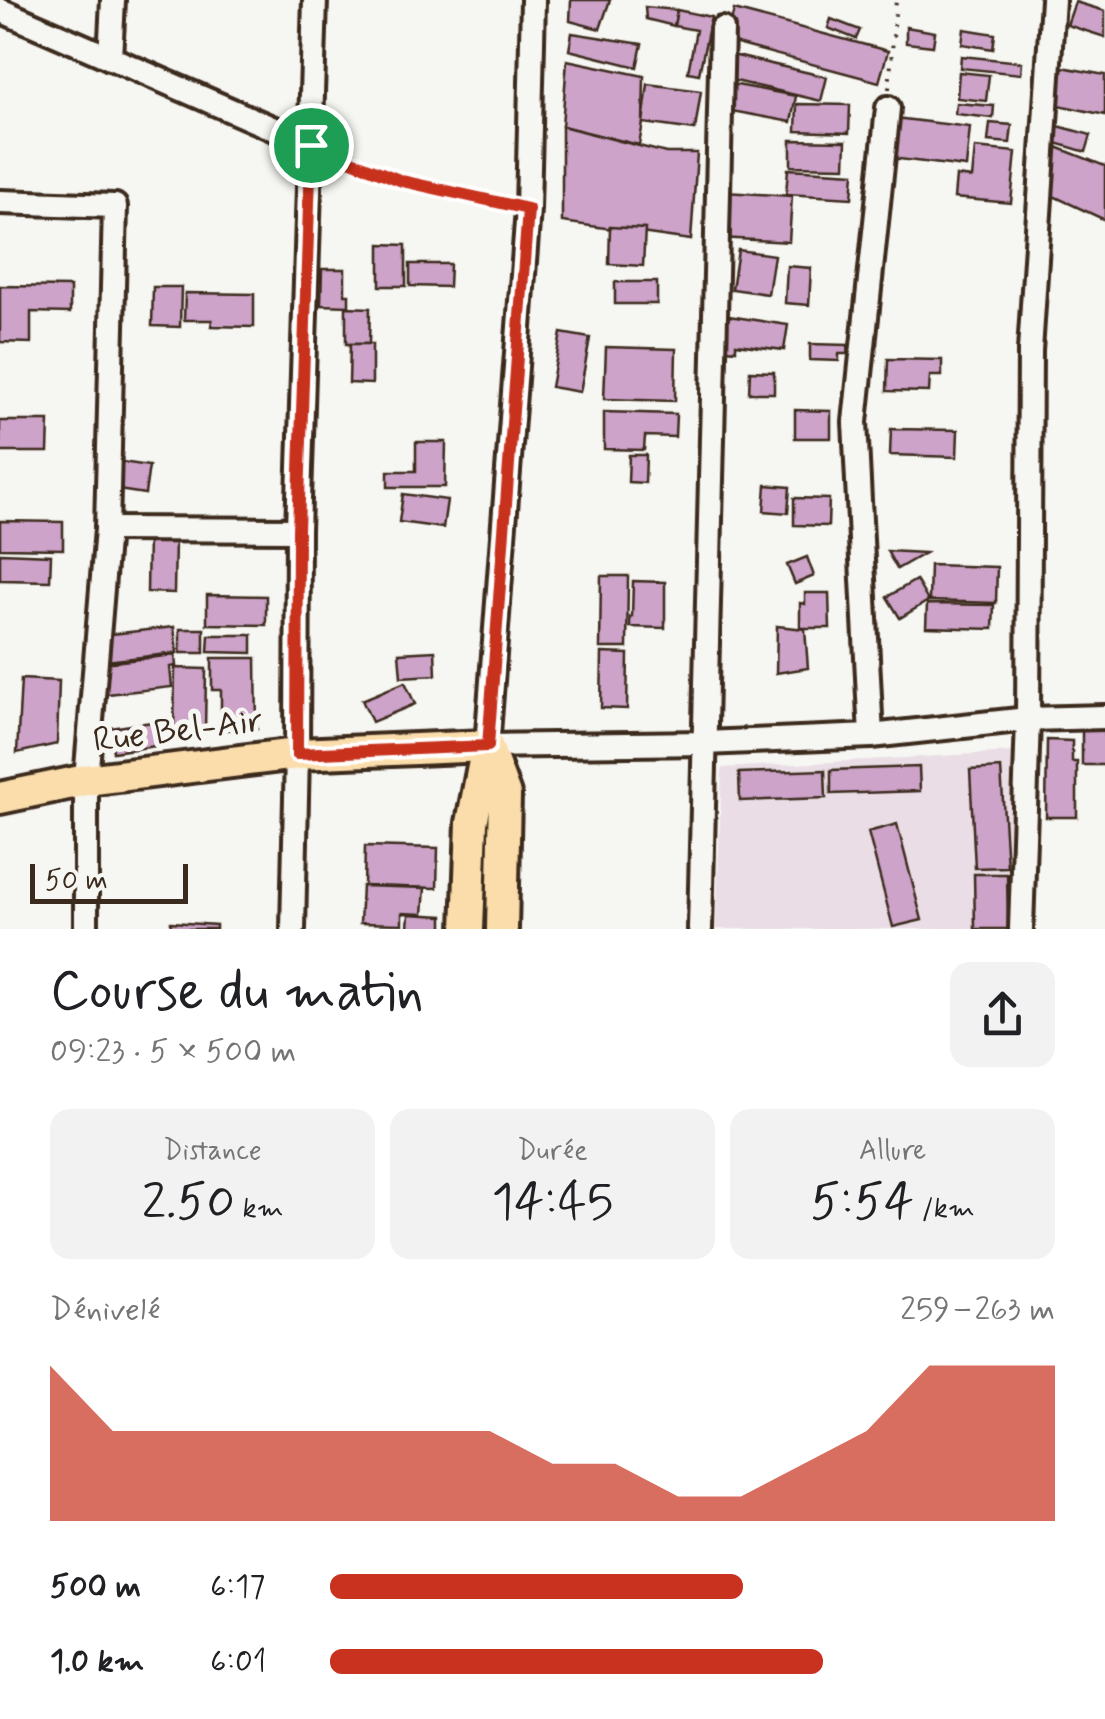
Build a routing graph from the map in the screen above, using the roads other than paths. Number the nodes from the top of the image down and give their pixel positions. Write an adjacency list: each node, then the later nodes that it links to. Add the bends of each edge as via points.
1 (113, 0): 7 (street)
2 (315, 0): 9 (street)
3 (533, 0): 17 (street, via 528,209)
4 (1053, 0): 14 (street, via 1030,351)
5 (0, 10): 7 (street)
6 (722, 29): 16 (street)
7 (110, 58): 9 (street)
8 (888, 108): 15 (street, via 855,422)
9 (311, 145): 12 (street)
10 (0, 202): 11 (street, via 115,206)
11 (107, 529): 12 (street); 19 (street)
12 (298, 530): 18 (street)
13 (1105, 717): 14 (street)
14 (1028, 719): 15 (street); 26 (street)
15 (871, 736): 16 (street)
16 (706, 743): 17 (street); 25 (street)
17 (488, 746): 18 (main road, Rue Bel-Air); 23 (main road, via 472,823); 24 (main road, via 505,795)
18 (297, 754): 19 (main road, Rue Bel-Air); 22 (street)
19 (86, 780): 20 (main road, Rue Bel-Air); 21 (street)
20 (0, 798)
21 (86, 929)
22 (293, 929)
23 (468, 929)
24 (502, 929)
25 (700, 929)
26 (1020, 929)

